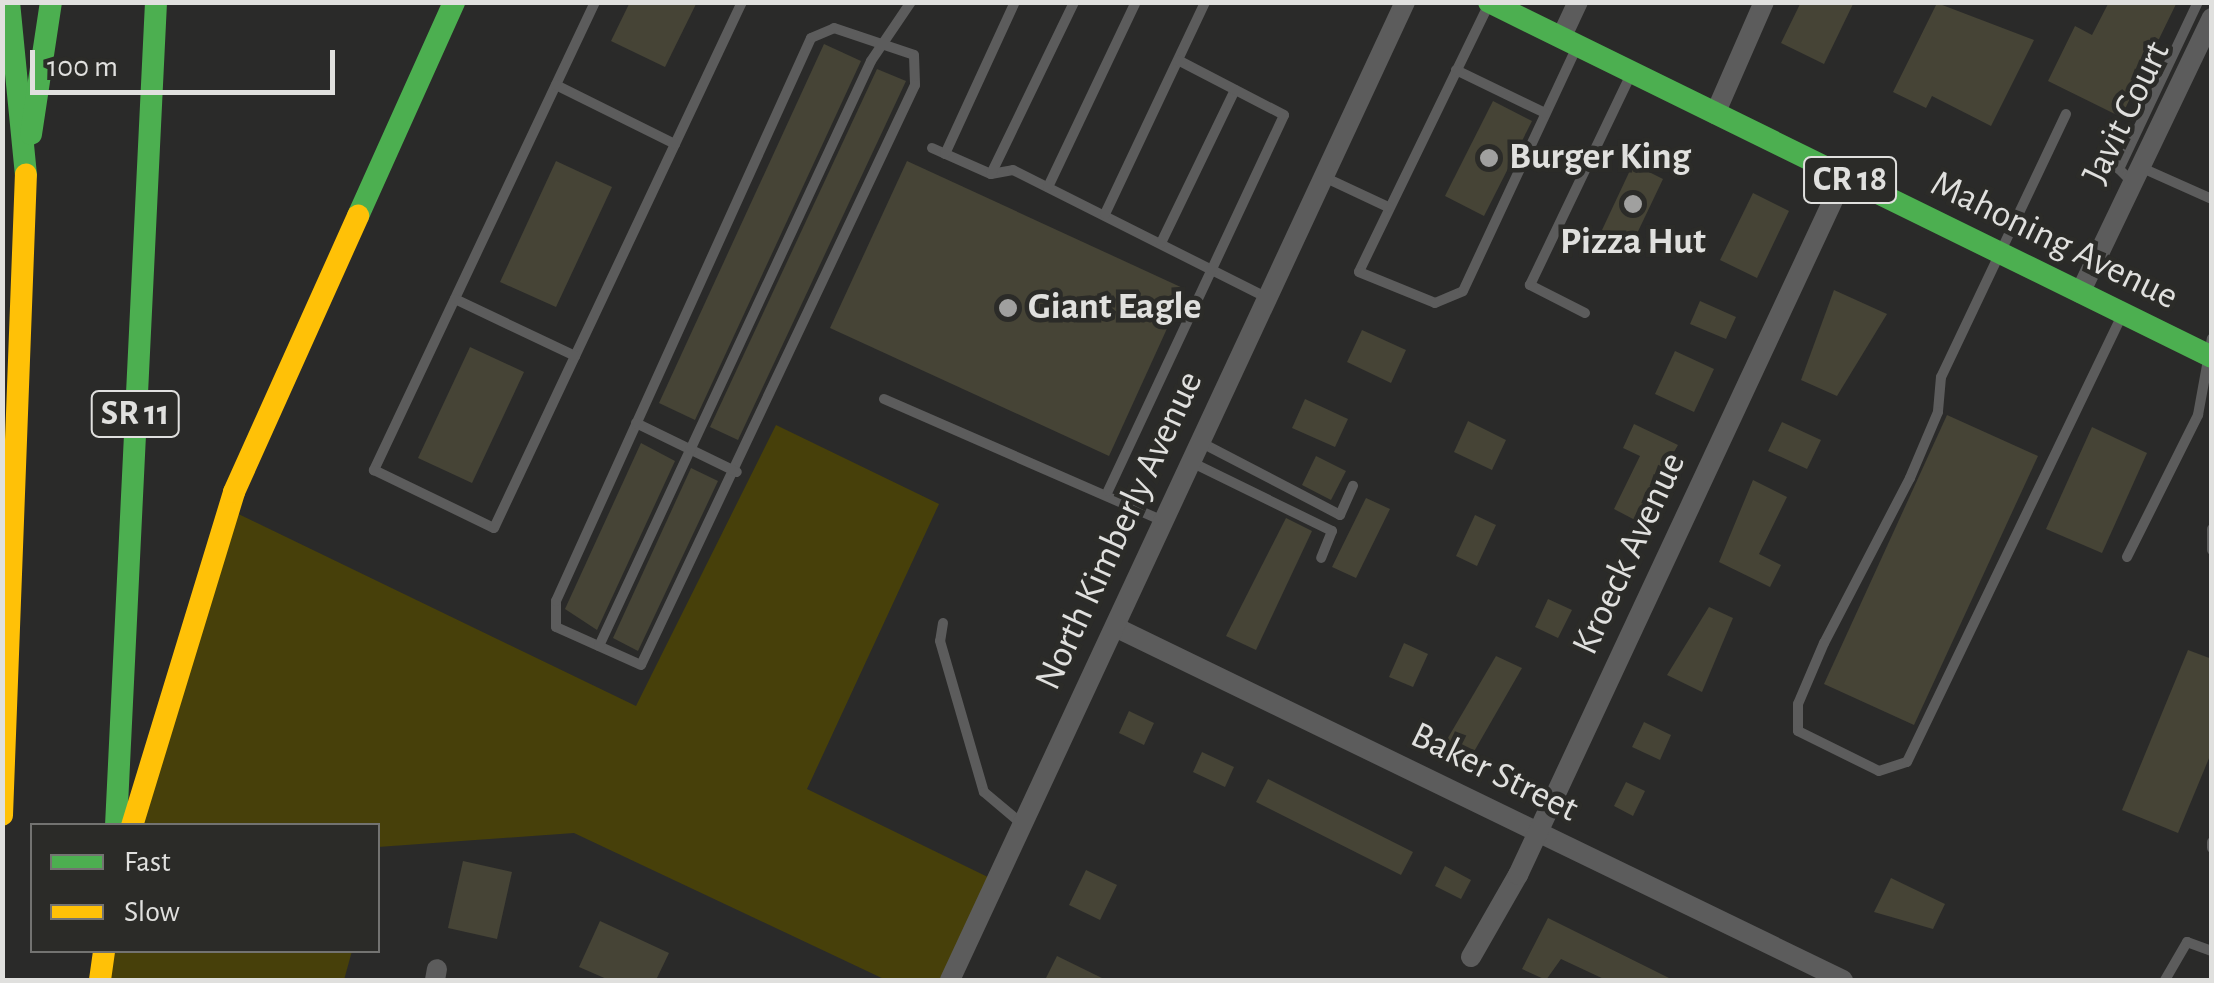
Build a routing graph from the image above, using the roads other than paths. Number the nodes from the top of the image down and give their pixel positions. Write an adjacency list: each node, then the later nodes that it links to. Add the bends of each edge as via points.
1 (10, 2): 30 (main road)
2 (50, 2): 30 (main road)
3 (156, 2): 69 (main road, SR 11)
4 (454, 2): 70 (main road, via 234,492)
5 (595, 2): 23 (lane)
6 (742, 2): 28 (lane)
7 (912, 2): 18 (lane)
8 (1015, 2): 31 (lane)
9 (1074, 2): 32 (lane)
10 (1136, 2): 36 (lane)
11 (1205, 2): 20 (lane)
12 (1405, 2): 34 (street, North Kimberly Avenue)
13 (1578, 2): 19 (street)
14 (1764, 2): 26 (street)
15 (2198, 2): 33 (lane, via 2119,169)
16 (1489, 3): 19 (main road, Mahoning Avenue / CR 18); 21 (lane)
17 (2212, 18): 33 (street, Javit Court)
18 (884, 40): 51 (lane, via 834,28 811,38); 53 (lane); 55 (lane, via 914,54 914,86)
19 (1570, 42): 22 (main road, Mahoning Avenue / CR 18); 25 (lane)
20 (1178, 60): 24 (lane); 39 (lane)
21 (1456, 70): 25 (lane); 38 (lane)
22 (1632, 73): 26 (main road, Mahoning Avenue / CR 18); 46 (lane, via 1530,285)
23 (556, 85): 28 (lane); 45 (lane)
24 (1235, 90): 40 (lane); 42 (lane, via 1284,115)
25 (1545, 113): 38 (lane, via 1452,302 1359,272)
26 (1716, 114): 35 (main road, Mahoning Avenue / CR 18)
27 (2066, 114): 41 (lane)
28 (675, 144): 49 (lane)
29 (932, 148): 31 (lane)
30 (26, 151): 68 (main road)
31 (945, 154): 32 (lane)
32 (991, 174): 36 (lane, via 1013,170)
33 (2136, 175): 37 (lane); 43 (street, Javit Court)
34 (1324, 177): 38 (lane); 44 (street, North Kimberly Avenue)
35 (1844, 177): 41 (main road, Mahoning Avenue / CR 18); 72 (street, Kroeck Avenue)
36 (1048, 187): 39 (lane)
37 (2212, 199)
38 (1388, 206)
39 (1105, 214): 40 (lane)
40 (1161, 243): 42 (lane)
41 (2000, 254): 43 (main road, Mahoning Avenue / CR 18); 47 (lane, via 1941,378 1938,412 1910,478 1798,704 1798,731 1839,757 1879,771 1907,762)
42 (1209, 268): 44 (lane); 57 (lane)
43 (2080, 293): 47 (main road, Mahoning Avenue / CR 18)
44 (1268, 298): 52 (street, North Kimberly Avenue)
45 (455, 299): 49 (lane); 49 (lane, via 374,470 494,528)
46 (1585, 313)
47 (2122, 313): 48 (main road, Mahoning Avenue / CR 18)
48 (2209, 350): 63 (lane, via 2198,415)
49 (576, 356)
50 (884, 399): 57 (lane)
51 (636, 423): 53 (lane); 67 (lane, via 550,619)
52 (1200, 442): 54 (street, North Kimberly Avenue); 58 (lane)
53 (691, 446): 55 (lane); 67 (lane)
54 (1191, 462): 59 (street, North Kimberly Avenue); 61 (lane)
55 (737, 472): 67 (lane, via 650,661)
56 (1353, 486): 58 (lane)
57 (1108, 491): 59 (lane)
58 (1340, 515): 61 (lane)
59 (1164, 522): 66 (street, North Kimberly Avenue)
60 (2212, 529): 62 (lane)
61 (1332, 531): 64 (lane)
62 (2212, 550)
63 (2127, 557)
64 (1321, 558)
65 (943, 623): 71 (lane, via 940,642 984,792)
66 (1115, 627): 71 (street, North Kimberly Avenue); 72 (street, Baker Street)
67 (598, 646)
68 (2, 815)
69 (116, 823)
70 (133, 823)
71 (1022, 824): 77 (street, North Kimberly Avenue)
72 (1538, 834): 75 (street, Kroeck Avenue); 78 (street, Baker Street)
73 (2212, 951): 79 (lane, via 2186,942)
74 (104, 953): 76 (main road)
75 (1471, 957)
76 (100, 980)
77 (950, 980)
78 (1843, 980)
79 (2165, 980)

